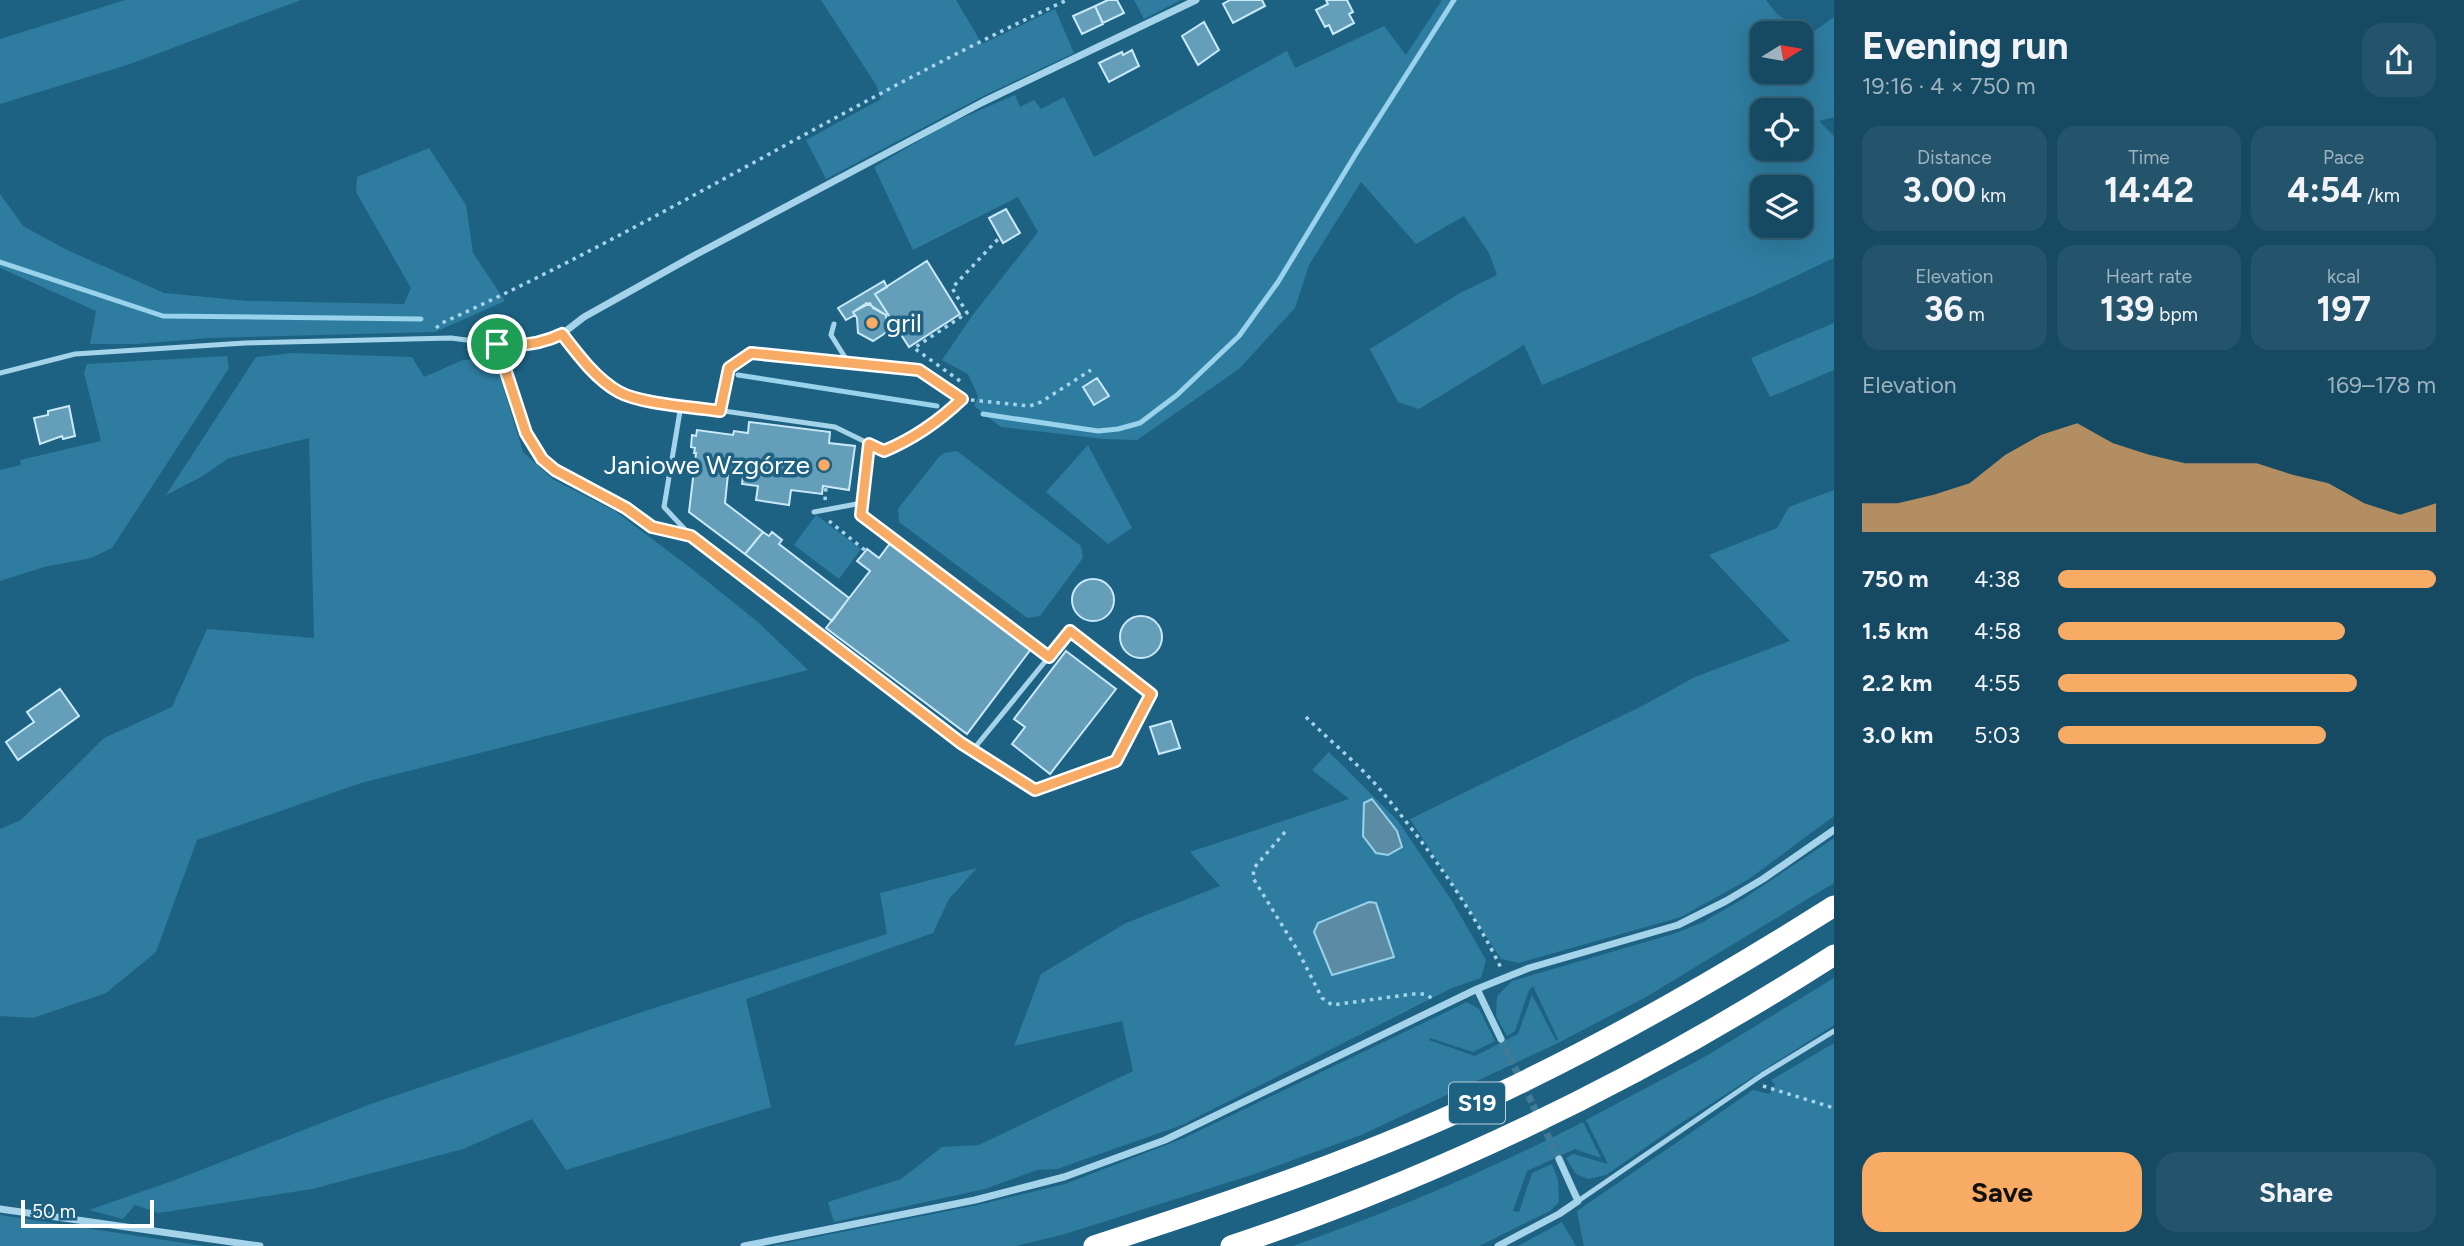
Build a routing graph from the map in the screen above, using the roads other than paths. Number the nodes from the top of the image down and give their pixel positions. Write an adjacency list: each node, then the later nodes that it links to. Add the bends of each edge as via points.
1 (1196, 0): 3 (street, via 882,154 584,317)
2 (834, 324): 8 (lane, via 831,335 848,362 919,370 962,399 942,419 900,444 884,451)
3 (562, 334): 5 (street); 7 (lane, via 593,371 622,394)
4 (497, 344): 5 (lane); 6 (lane, via 451,338 245,343 75,354); 11 (lane, via 526,433 542,459 652,527)
5 (527, 345)
6 (0, 373)
7 (681, 405): 8 (lane, via 835,428); 11 (lane, via 664,507)
8 (869, 444): 9 (lane)
9 (862, 503): 10 (lane); 12 (lane, via 861,515)
10 (814, 512)
11 (691, 536): 13 (lane)
12 (1049, 657): 13 (lane); 13 (lane, via 1070,631 1151,694 1116,761 1035,790)
13 (972, 751)
14 (1834, 830): 17 (street, via 1763,879 1678,925)
15 (1834, 906): 25 (highway, S19, via 1594,1047 1504,1091 1298,1177)
16 (1834, 954): 26 (highway, S19, via 1689,1043 1530,1126 1363,1198)
17 (1477, 989): 19 (street); 24 (street, via 1165,1140 1064,1177 975,1200)
18 (1834, 1031): 21 (lane)
19 (1501, 1039)
20 (1559, 1159): 21 (street)
21 (1578, 1201): 27 (street)
22 (0, 1209): 23 (street)
23 (260, 1246)
24 (744, 1246)
25 (1094, 1246)
26 (1231, 1246)
27 (1498, 1246)

